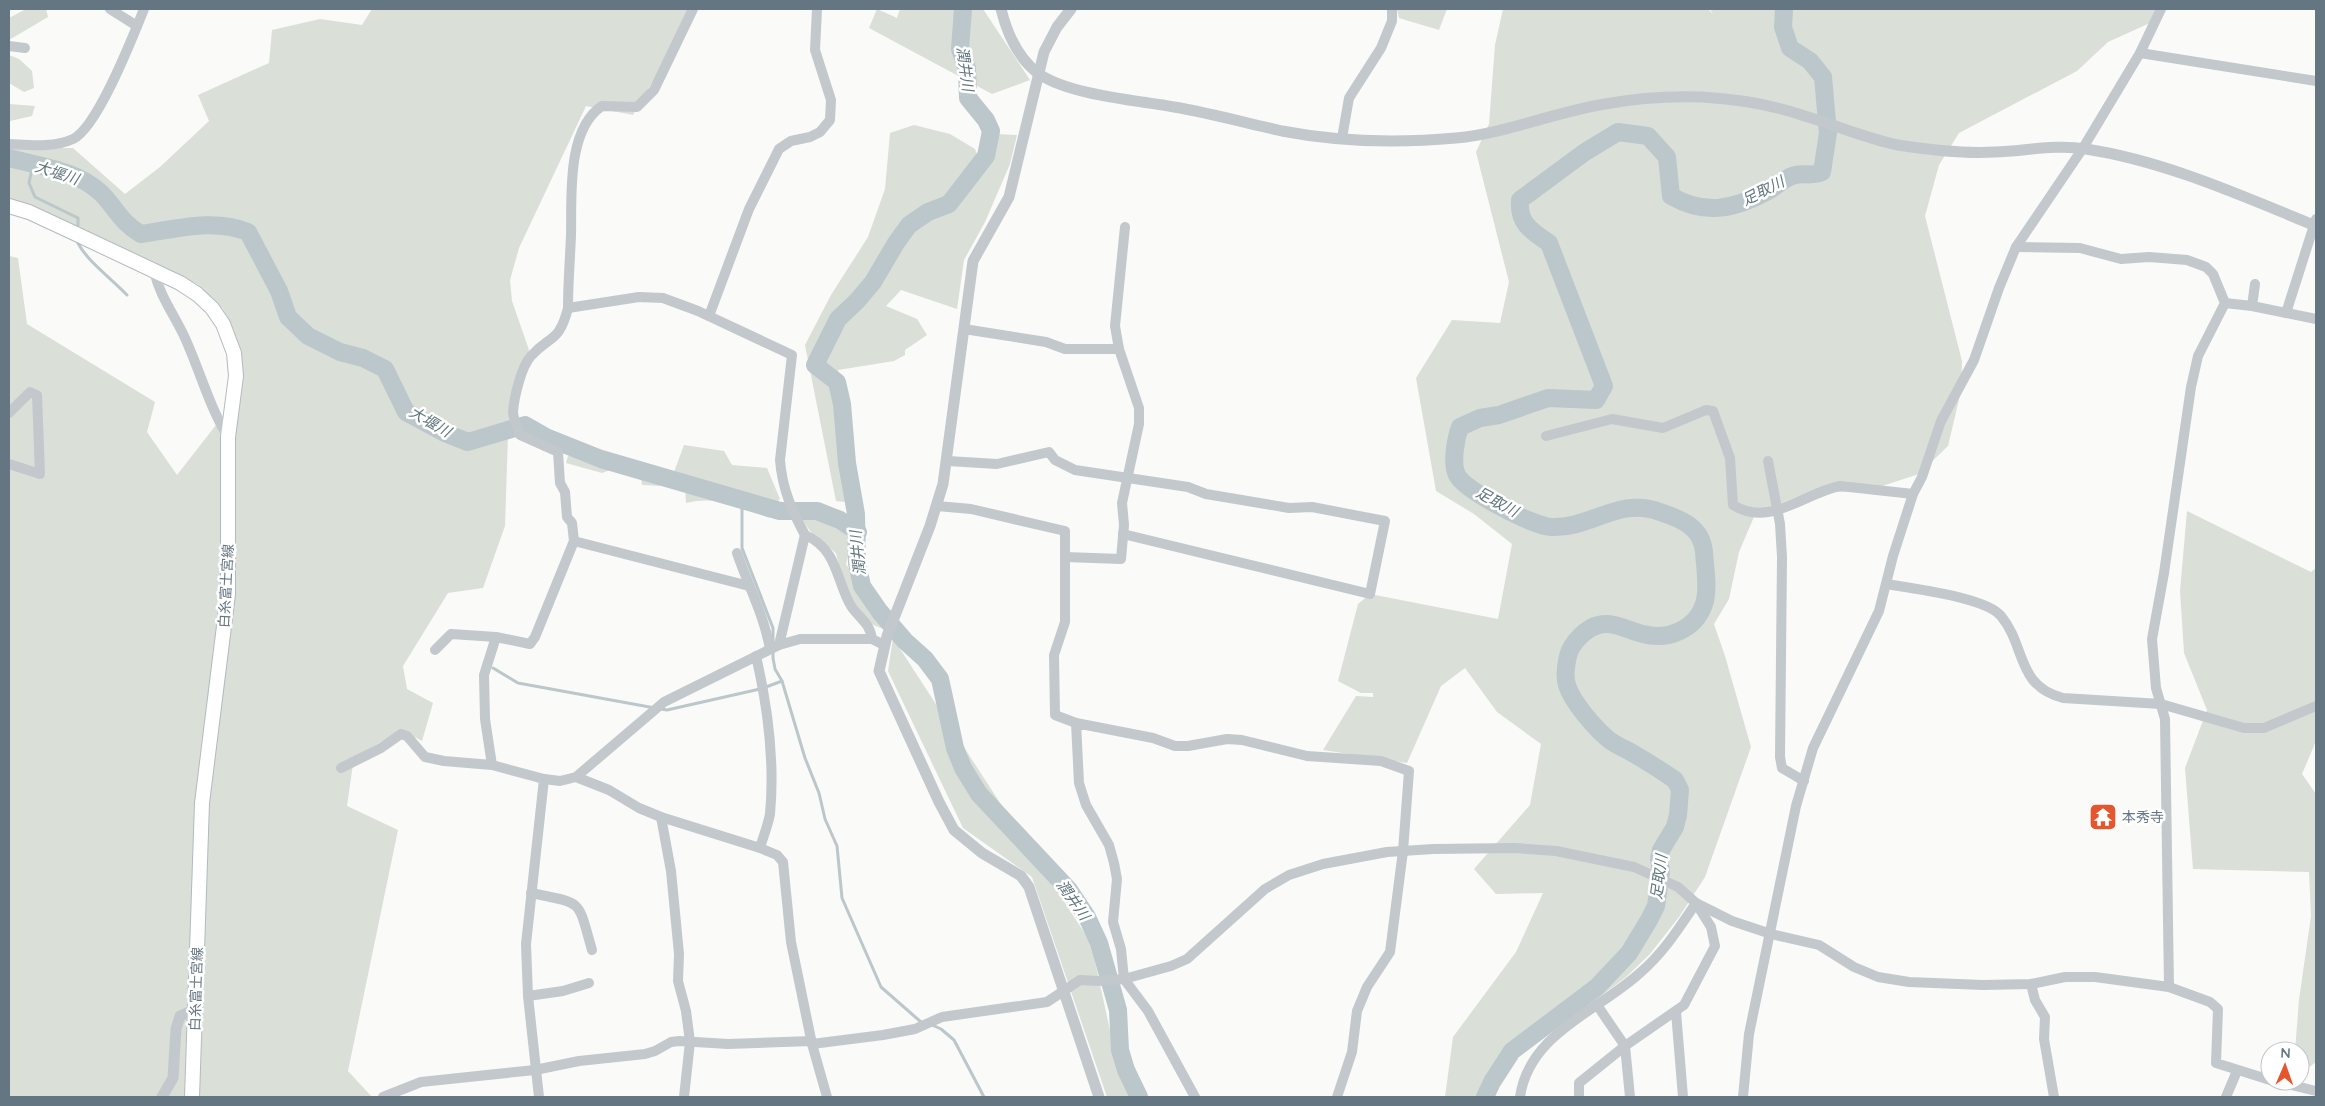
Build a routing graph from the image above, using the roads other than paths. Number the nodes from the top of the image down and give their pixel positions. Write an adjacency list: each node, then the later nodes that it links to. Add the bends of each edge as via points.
1 (110, 9): 9 (street)
2 (144, 9): 9 (street)
3 (693, 9): 26 (street, via 654,90 637,106 602,106 587,119 573,164)
4 (816, 9): 28 (street, via 815,50 831,100 830,120 820,132 791,141 779,150 750,209)
5 (1001, 9): 13 (street, via 1006,29 1016,48)
6 (1071, 9): 13 (street, via 1044,52)
7 (1392, 9): 15 (street, via 1392,21 1381,48 1349,98)
8 (2161, 9): 12 (street)
9 (137, 26): 16 (street, via 121,66 93,115 75,138 56,144)
10 (9, 46): 11 (street)
11 (25, 48)
12 (2140, 53): 14 (street); 17 (street)
13 (1039, 74): 15 (street, via 1073,89 1186,109 1286,132); 30 (street, via 1010,197 973,261)
14 (2316, 81)
15 (1342, 138): 17 (street, via 1406,141 1476,136 1603,104 1656,97 1703,97 1752,103 1800,114 1894,144 1938,150 1994,152)
16 (9, 144)
17 (2083, 148): 19 (street, via 2159,165); 21 (street)
18 (9, 206): 22 (main road, 白糸富士宮線, via 29,212)
19 (2316, 223): 27 (street)
20 (1126, 228): 31 (street, via 1115,326)
21 (2016, 247): 24 (street, via 2080,248 2121,259 2187,260 2206,267 2213,274); 39 (street, via 1974,360 1941,421)
22 (154, 271): 34 (street, via 158,290 184,337 215,415); 34 (main road, 白糸富士宮線, via 197,294 212,308 229,336 236,376)
23 (2255, 284): 25 (street)
24 (2224, 303): 25 (street); 55 (street, via 2198,356 2152,639 2155,680)
25 (2252, 306): 27 (street)
26 (568, 308): 28 (street, via 640,297 664,298); 44 (street, via 561,329 553,340 529,358 517,390 514,418 520,435 558,452 560,482 565,492)
27 (2286, 313): 29 (street)
28 (709, 316): 43 (street, via 792,355 780,451 781,476 788,502)
29 (2316, 319)
30 (964, 329): 31 (street, via 1046,342 1065,349); 35 (street)
31 (1119, 349): 38 (street, via 1139,408 1139,424)
32 (9, 413): 37 (street, via 30,392 37,395 40,474)
33 (1546, 436): 41 (street, via 1612,419 1664,428 1706,410 1713,411 1730,458 1733,505 1742,511 1764,514)
34 (228, 437): 77 (main road, 白糸富士宮線, via 228,594 202,803)
35 (948, 461): 38 (street, via 997,464 1049,452 1055,460 1075,470); 40 (street)
36 (1768, 461): 41 (street)
37 (9, 464)
38 (1126, 476): 42 (street, via 1122,503); 42 (street, via 1289,508 1312,506 1385,520 1370,594)
39 (1913, 494): 41 (street, via 1840,486); 47 (street)
40 (937, 506): 46 (street, via 971,509 1064,531); 51 (street)
41 (1778, 511): 62 (street, via 1782,556 1780,757 1782,768)
42 (1123, 534): 46 (street, via 1121,559)
43 (805, 535): 50 (street, via 829,555 838,569 850,604 867,623); 52 (street)
44 (574, 541): 48 (street); 49 (street, via 530,644)
45 (737, 553): 48 (street)
46 (1065, 558): 57 (street, via 1065,622 1054,655 1055,715)
47 (1887, 584): 55 (street, via 1980,602 2000,615 2031,678 2048,694 2063,698); 62 (street, via 1867,639 1813,748)
48 (748, 586): 52 (street)
49 (496, 637): 53 (street, via 451,634); 58 (street, via 484,675 485,719)
50 (872, 639): 51 (street); 52 (street, via 800,639)
51 (886, 640): 74 (street, via 879,671 881,680 938,802 954,830 982,853 1020,876 1029,887)
52 (775, 647): 54 (street)
53 (435, 650)
54 (756, 656): 60 (street, via 664,702); 64 (street, via 770,733 770,807)
55 (2161, 704): 56 (street, via 2244,728 2264,728); 73 (street, via 2165,719)
56 (2316, 706)
57 (1076, 723): 65 (street, via 1153,738 1175,746 1242,740 1314,758 1381,762 1409,771); 70 (street, via 1079,783 1086,805 1108,845 1117,879 1113,922 1122,949)
58 (492, 765): 59 (street, via 424,757 407,736 401,734); 61 (street)
59 (341, 768)
60 (576, 777): 61 (street, via 560,781); 63 (street)
61 (544, 779): 66 (street)
62 (1804, 781): 68 (street, via 1796,806)
63 (661, 817): 64 (street); 79 (street, via 671,871 679,954 678,981)
64 (760, 848): 80 (street, via 777,854 783,862 792,942)
65 (1403, 851): 67 (street, via 1497,848 1556,851 1648,872 1678,887); 70 (street, via 1323,864 1289,875 1265,889 1187,959); 93 (street, via 1390,952 1367,987 1357,1011 1352,1052)
66 (531, 893): 69 (street, via 572,901 580,909); 75 (street, via 526,944)
67 (1696, 903): 68 (street, via 1732,921); 76 (street, via 1666,948 1640,973); 78 (street, via 1711,927 1715,946 1684,1005)
68 (1771, 934): 72 (street, via 1819,945 1854,967 1909,982); 98 (street, via 1749,1034)
69 (592, 950)
70 (1122, 979): 74 (street, via 1080,980); 92 (street, via 1148,1011)
71 (589, 983): 75 (street)
72 (2031, 984): 73 (street, via 2065,977 2095,976); 99 (street, via 2035,1000 2045,1017 2044,1039)
73 (2169, 986): 83 (street, via 2210,1002 2218,1009 2216,1063)
74 (1063, 993): 80 (street, via 1047,1002 942,1017 907,1030); 91 (street)
75 (528, 996): 82 (street)
76 (1597, 1005): 81 (street); 94 (street, via 1557,1034 1534,1056)
77 (196, 1009): 85 (street, via 180,1016 176,1029 173,1078); 86 (main road, 白糸富士宮線)
78 (1676, 1012): 81 (street); 97 (street)
79 (690, 1042): 80 (street); 82 (street, via 671,1042 645,1054 579,1061); 89 (street)
80 (812, 1042): 90 (street)
81 (1625, 1046): 95 (street, via 1579,1083); 96 (street)
82 (535, 1070): 87 (street, via 421,1082); 88 (street)
83 (2237, 1071): 84 (street); 100 (street)
84 (2260, 1077)
85 (162, 1097)
86 (192, 1097)
87 (383, 1097)
88 (539, 1097)
89 (684, 1097)
90 (827, 1097)
91 (1099, 1097)
92 (1195, 1097)
93 (1337, 1097)
94 (1520, 1097)
95 (1579, 1097)
96 (1630, 1097)
97 (1683, 1097)
98 (1743, 1097)
99 (2054, 1097)
100 (2226, 1097)

